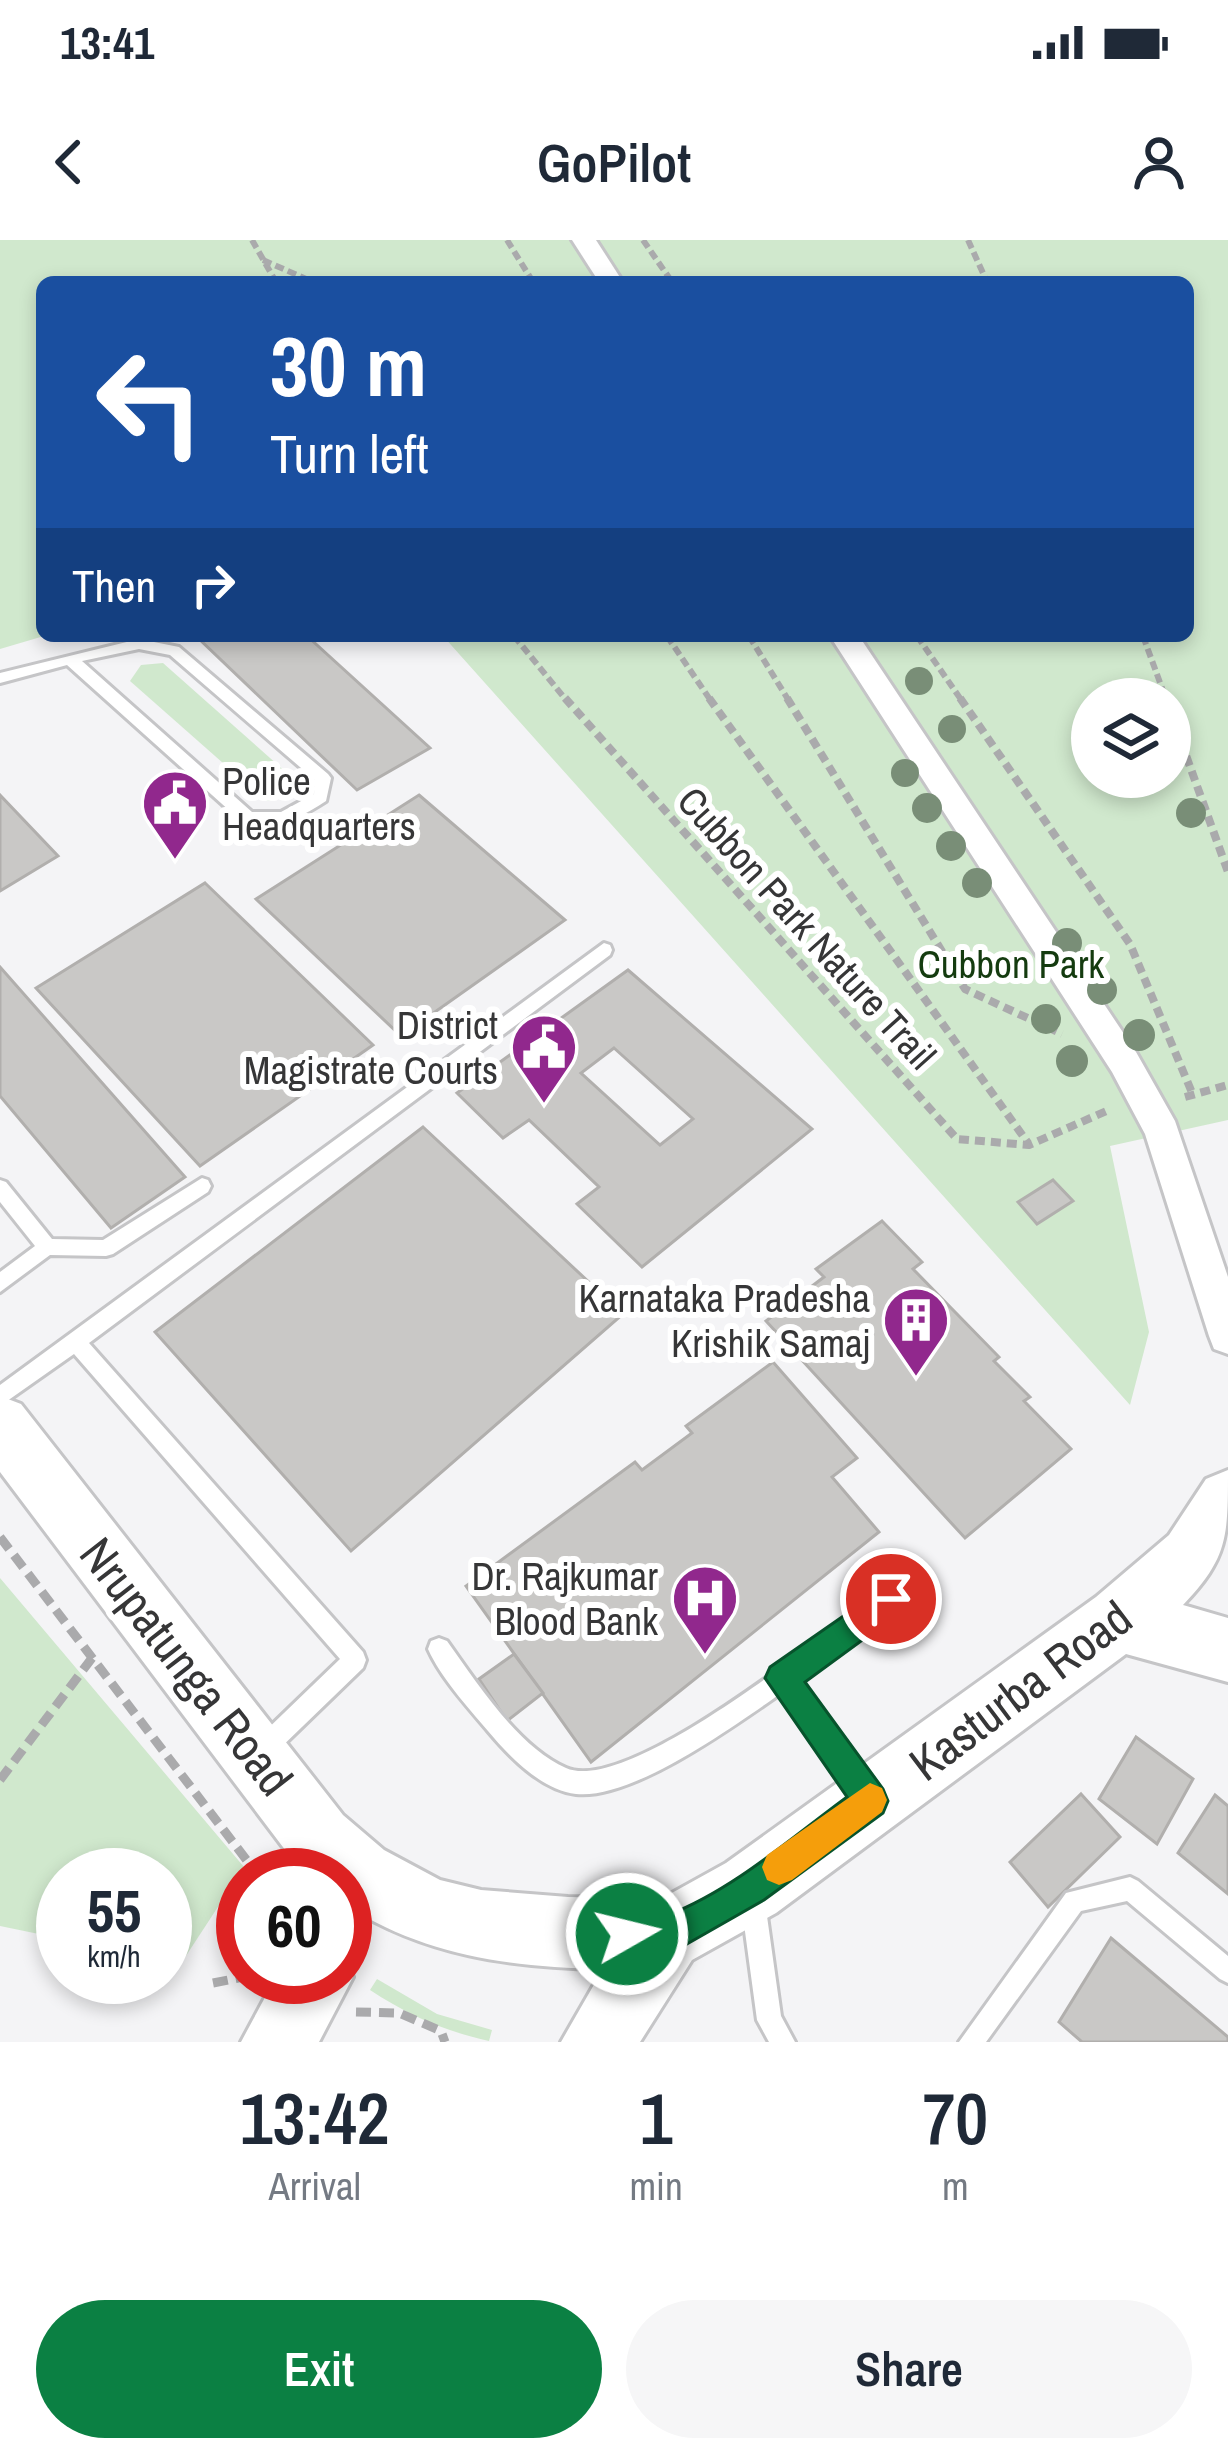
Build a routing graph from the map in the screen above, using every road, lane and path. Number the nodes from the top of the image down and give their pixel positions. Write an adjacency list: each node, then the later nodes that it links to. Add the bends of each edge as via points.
1 (251, 240): 6 (path)
2 (507, 240): 9 (path)
3 (584, 240): 10 (street)
4 (644, 240): 11 (path)
5 (968, 240): 12 (path)
6 (262, 260): 7 (path); 8 (path)
7 (272, 276)
8 (299, 276)
9 (529, 276)
10 (607, 276)
11 (668, 276)
12 (984, 276)
13 (519, 642): 28 (path, Cubbon Park Nature Trail, via 636,784 957,1139)
14 (671, 642): 28 (path)
15 (753, 642): 25 (path, via 965,989)
16 (848, 642): 25 (street)
17 (921, 642): 26 (path, via 1130,944 1193,1095)
18 (1145, 642): 21 (path)
19 (70, 658): 19 (lane, via 140,644 174,651 323,778 321,796 287,819 247,817); 20 (lane)
20 (0, 678)
21 (1158, 678)
22 (1191, 769): 23 (path)
23 (1228, 872)
24 (604, 950): 34 (lane)
25 (1124, 1062): 33 (street, via 1162,1132)
26 (1228, 1085)
27 (1107, 1109): 28 (path, Cubbon Park Nature Trail)
28 (1029, 1144)
29 (202, 1186): 31 (lane, via 106,1248)
30 (0, 1188): 31 (lane)
31 (47, 1247): 32 (lane)
32 (0, 1283)
33 (1228, 1336)
34 (74, 1340): 35 (lane); 45 (lane, via 356,1660)
35 (0, 1397)
36 (0, 1424): 45 (main road, Nrupatunga Road)
37 (1228, 1500): 40 (main road, Kasturba Road, via 1191,1557)
38 (0, 1537): 43 (path)
39 (891, 1599): 44 (lane)
40 (1118, 1620): 42 (main road); 47 (main road, Kasturba Road)
41 (439, 1649): 44 (lane, via 520,1752 574,1783 622,1775 730,1717)
42 (1228, 1650)
43 (92, 1658): 46 (path); 48 (path)
44 (782, 1678): 47 (lane)
45 (256, 1756): 49 (main road, Nrupatunga Road)
46 (0, 1780)
47 (871, 1801): 50 (main road, Kasturba Road)
48 (237, 1848)
49 (324, 1848)
50 (752, 1888): 52 (main road, Kasturba Road); 61 (lane, via 766,2005)
51 (372, 1902): 52 (main road, Nrupatunga Road, via 464,1927)
52 (668, 1935): 60 (main road)
53 (1228, 1971): 62 (lane, via 1130,1889 1073,1901)
54 (216, 1982): 55 (path)
55 (213, 1983)
56 (323, 2004): 58 (main road)
57 (364, 2004): 59 (path, via 441,2031)
58 (278, 2042)
59 (445, 2042)
60 (598, 2042)
61 (783, 2042)
62 (971, 2042)

